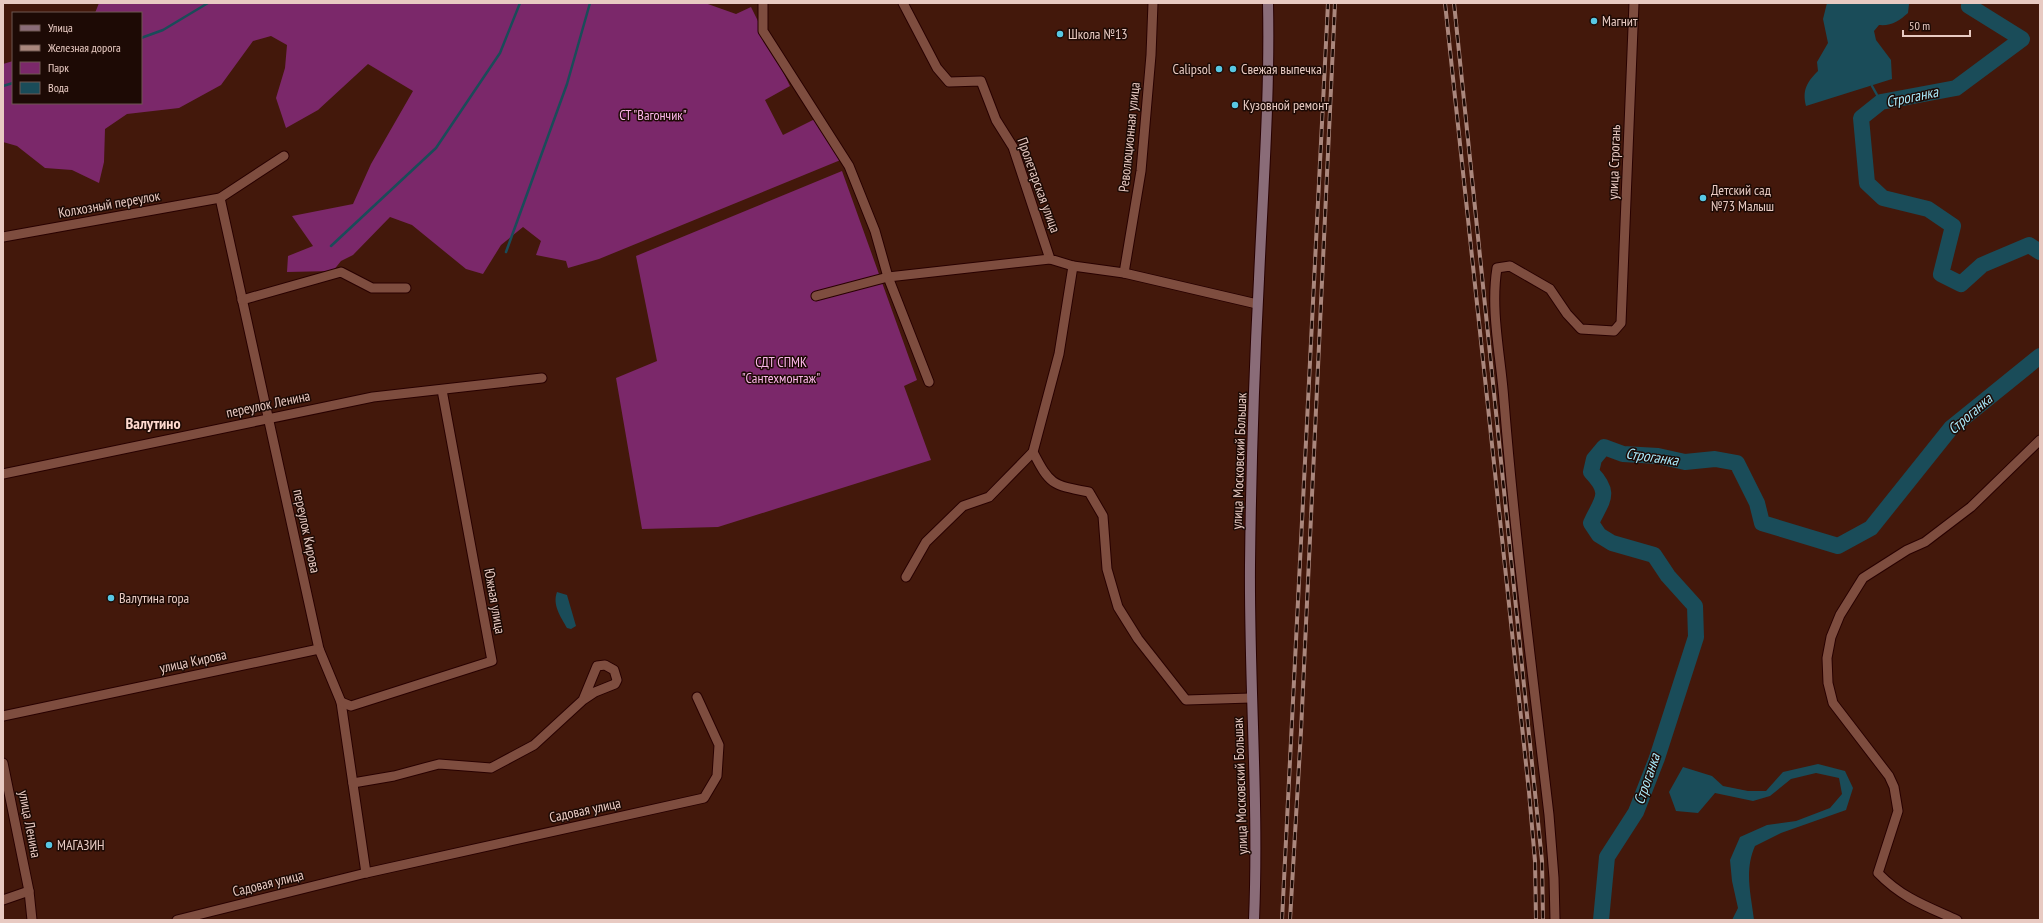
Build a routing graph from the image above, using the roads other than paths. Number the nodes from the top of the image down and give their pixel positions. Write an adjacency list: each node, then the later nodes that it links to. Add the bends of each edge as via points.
1 (763, 3): 12 (street, via 763,31 849,166 875,231)
2 (903, 3): 9 (street, Пролетарская улица, via 937,68 948,82 981,81 996,120 1013,147)
3 (1153, 3): 11 (street, Революционная улица, via 1141,171)
4 (1268, 3): 16 (street, улица Московский Большак, via 1269,55)
5 (1634, 3): 42 (street, улица Строгань, via 1621,323 1614,331 1581,329 1550,289 1510,266 1497,268 1495,283 1513,490 1549,815)
6 (284, 156): 7 (street, Колхозный переулок)
7 (220, 198): 8 (street, Колхозный переулок); 15 (street)
8 (3, 237)
9 (1050, 259): 10 (street); 12 (street)
10 (1073, 266): 11 (street); 22 (street, via 1059,354)
11 (1124, 274): 16 (street)
12 (888, 277): 14 (street); 18 (street)
13 (406, 288): 15 (street, via 372,288 341,272)
14 (816, 296)
15 (242, 300): 20 (street)
16 (1258, 304): 27 (street, улица Московский Большак, via 1250,565)
17 (542, 378): 19 (street, переулок Ленина)
18 (929, 382)
19 (442, 390): 20 (street, переулок Ленина, via 373,397); 30 (street, Южная улица, via 492,662)
20 (268, 418): 23 (street, переулок Ленина); 25 (street, переулок Кирова)
21 (2040, 440): 43 (street, via 1971,507 1925,542 1907,550 1863,578 1840,615 1831,637 1827,658 1828,683 1833,703 1889,776 1894,787 1898,811 1878,873 1893,888 1916,902)
22 (1033, 452): 24 (street, via 989,497 963,506 926,542); 27 (street, via 1045,476 1062,487 1089,492 1103,516 1107,568 1118,607 1138,639 1186,700)
23 (3, 474)
24 (906, 577)
25 (319, 649): 29 (street); 31 (street, улица Кирова)
26 (697, 697): 35 (street, Садовая улица, via 719,745 717,776 704,798)
27 (1251, 698): 41 (street, улица Московский Большак, via 1257,850)
28 (583, 700): 34 (street, via 534,745 491,768 439,764 394,776)
29 (341, 702): 30 (street); 32 (street)
30 (351, 706): 32 (street)
31 (3, 716)
32 (343, 716): 34 (street)
33 (3, 763): 36 (street, улица Ленина)
34 (353, 783): 35 (street)
35 (366, 873): 38 (street, Садовая улица)
36 (29, 890): 37 (street); 39 (street, улица Ленина)
37 (3, 900)
38 (202, 917): 40 (street, Садовая улица)
39 (32, 920)
40 (177, 920)
41 (1254, 920)
42 (1555, 920)
43 (1957, 920)

